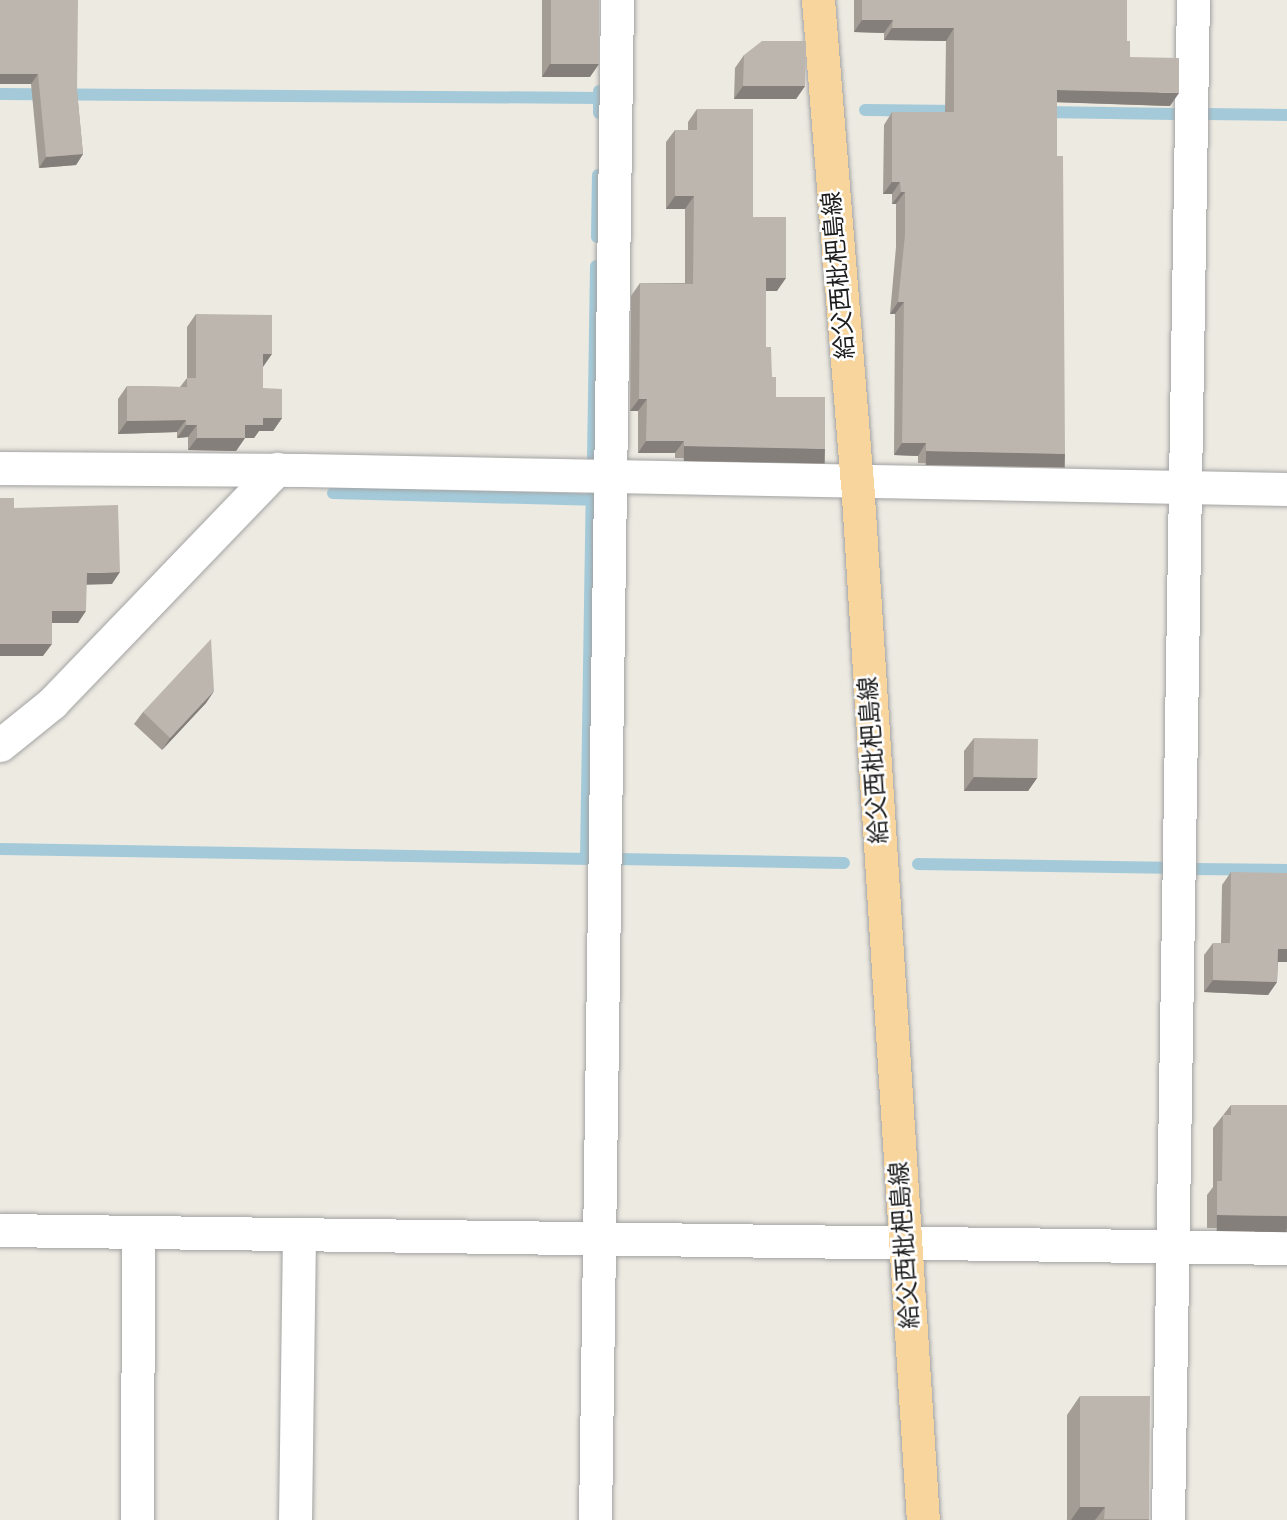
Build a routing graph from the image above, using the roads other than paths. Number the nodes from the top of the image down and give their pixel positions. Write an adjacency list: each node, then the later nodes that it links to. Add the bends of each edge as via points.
1 (617, 0): 6 (street)
2 (818, 0): 7 (main road, 給父西枇杷島線)
3 (1193, 0): 8 (street)
4 (0, 468): 5 (street)
5 (277, 470): 6 (street); 10 (street, via 52,703)
6 (610, 476): 7 (street); 14 (street)
7 (857, 481): 8 (street); 15 (main road, 給父西枇杷島線)
8 (1184, 487): 9 (street); 16 (street)
9 (1287, 489)
10 (0, 745)
11 (0, 1230): 12 (street)
12 (138, 1232): 13 (street); 18 (street)
13 (299, 1234): 14 (street); 19 (street)
14 (598, 1239): 15 (street); 20 (street)
15 (906, 1244): 16 (street); 21 (main road, 給父西枇杷島線)
16 (1172, 1247): 17 (street); 22 (street)
17 (1287, 1248)
18 (137, 1520)
19 (295, 1520)
20 (595, 1520)
21 (923, 1520)
22 (1168, 1520)

